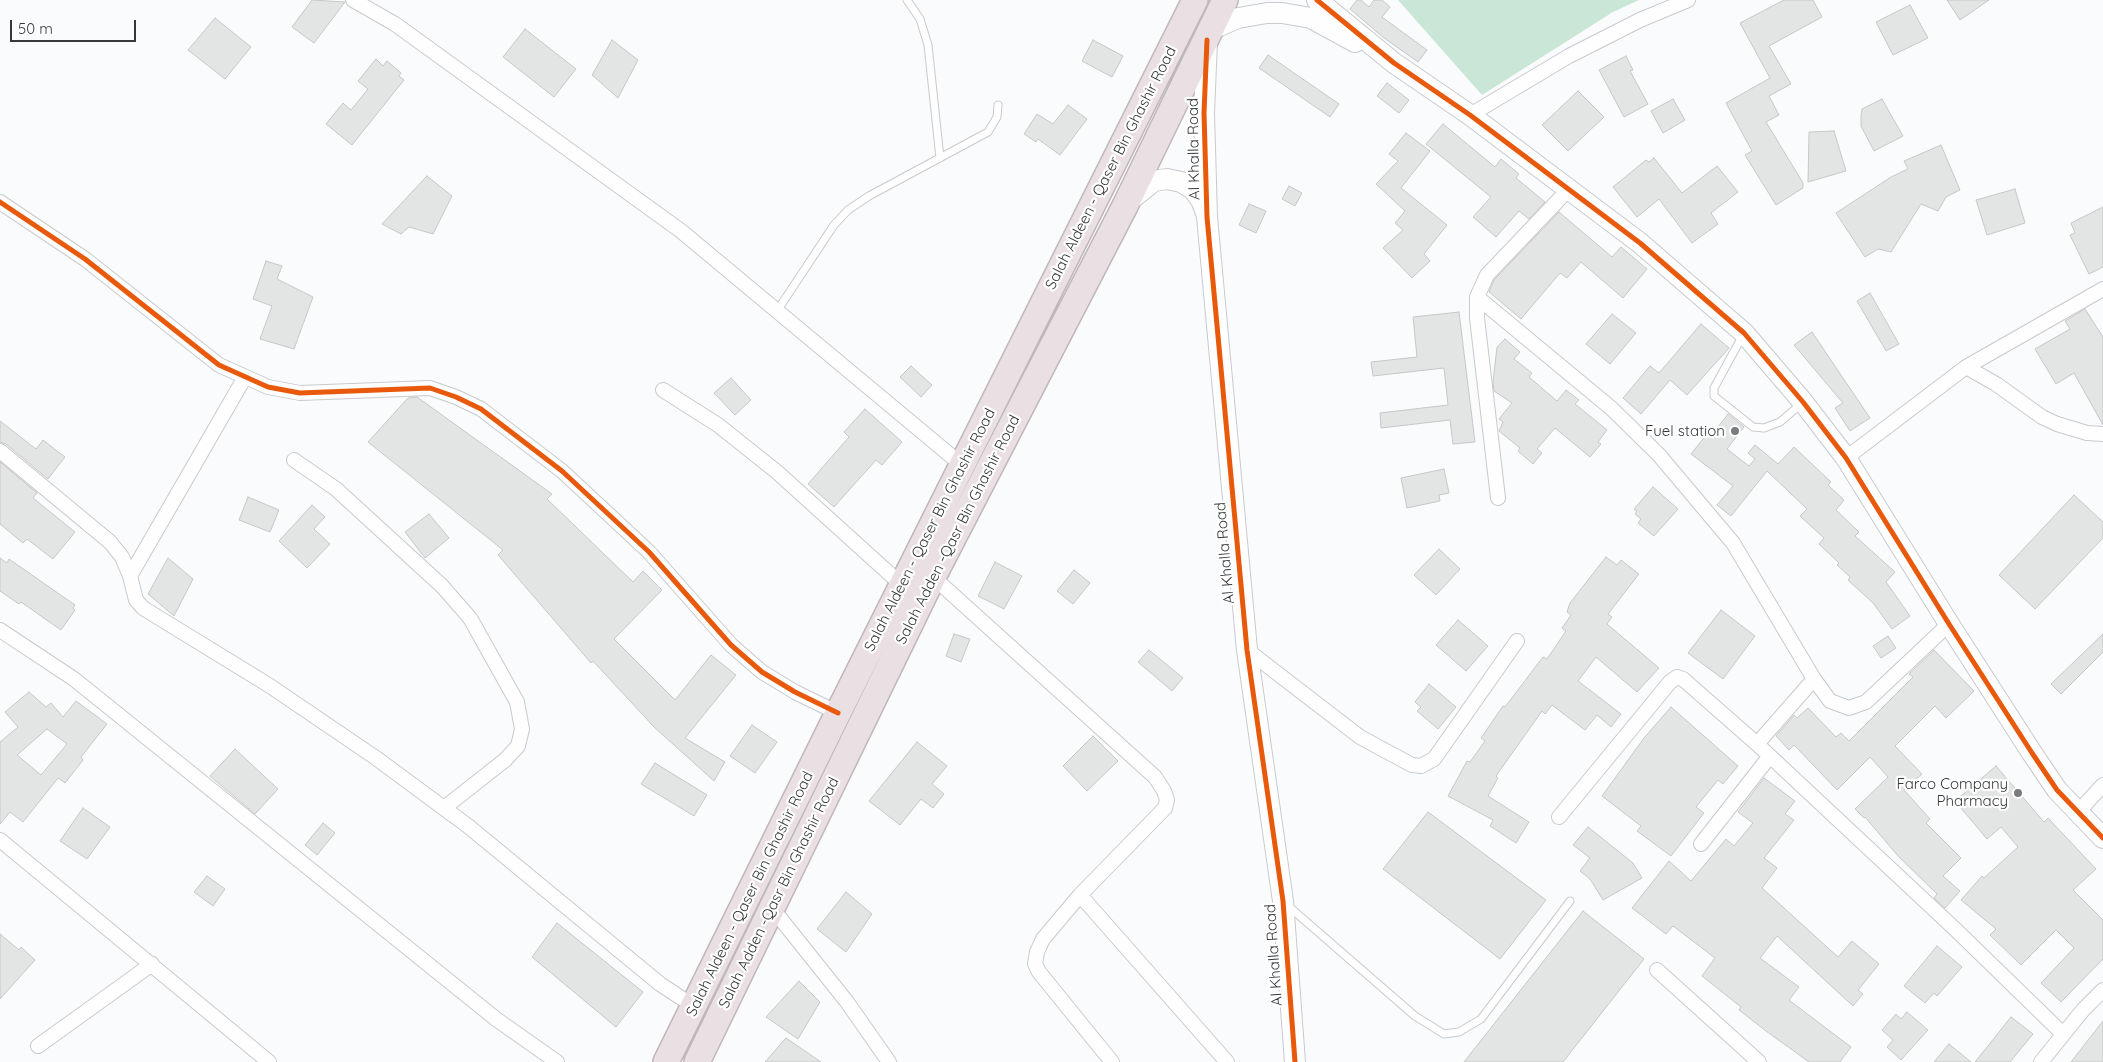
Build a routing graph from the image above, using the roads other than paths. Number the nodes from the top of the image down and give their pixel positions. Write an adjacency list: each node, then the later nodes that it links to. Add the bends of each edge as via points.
1 (353, 0): 18 (street, via 395,24 681,231)
2 (907, 0): 11 (lane, via 920,19 928,45)
3 (1195, 0): 28 (highway, Salah Aldeen - Qaser Bin Ghashir Road)
4 (1225, 0): 7 (highway, Salah Adden -Qasr Bin Ghashir Road)
5 (1317, 0): 8 (street)
6 (1688, 0): 10 (street, via 1569,56)
7 (1209, 35): 8 (street, via 1238,18 1252,14 1296,15 1311,18); 14 (highway, Salah Adden -Qasr Bin Ghashir Road); 15 (street, Al Khalla Road, via 1204,113)
8 (1394, 63): 10 (street)
9 (998, 105): 11 (lane, via 997,117 988,132)
10 (1470, 116): 12 (street)
11 (940, 158): 18 (lane, via 848,210 834,225)
12 (1569, 189): 17 (street, via 1487,275); 19 (street, via 1640,243)
13 (0, 202): 21 (street, via 85,259 219,365)
14 (1125, 206): 15 (street, Al Khalla Road, via 1154,181 1167,179 1193,189); 31 (highway, Salah Adden -Qasr Bin Ghashir Road)
15 (1207, 217): 36 (street, Al Khalla Road)
16 (2103, 289): 20 (street)
17 (1477, 297): 29 (street, via 1476,318); 37 (street, via 1611,408 1659,456 1733,543)
18 (777, 311): 28 (street)
19 (1744, 333): 23 (street); 23 (lane, via 1714,388 1714,396 1753,426 1764,428 1780,422)
20 (1966, 367): 24 (street, via 2042,417 2088,433); 26 (street)
21 (245, 377): 30 (street); 38 (street, via 268,387 300,393 430,388 456,396 481,409 562,471 649,552 731,645 762,672)
22 (664, 390): 32 (street, via 718,425 777,472)
23 (1803, 402): 26 (street)
24 (2103, 434)
25 (0, 451): 30 (street, via 110,542 122,557)
26 (1846, 458): 33 (street)
27 (294, 460): 42 (street, via 336,489 442,586 470,618 516,702 522,729 518,746)
28 (962, 465): 32 (highway, Salah Aldeen - Qaser Bin Ghashir Road)
29 (1498, 498)
30 (130, 576): 42 (street, via 136,600 143,608 270,686)
31 (933, 577): 48 (street, via 1148,771 1164,791 1165,808); 51 (highway, Salah Adden -Qasr Bin Ghashir Road)
32 (902, 585): 38 (highway, Salah Aldeen - Qaser Bin Ghashir Road)
33 (1949, 624): 37 (street, via 1866,702 1840,706 1830,701); 43 (street, via 2057,790)
34 (0, 630): 59 (street, via 74,678 496,1019)
35 (1517, 641): 36 (street, via 1434,759 1421,766 1412,766 1360,737)
36 (1247, 650): 49 (street, Al Khalla Road)
37 (1814, 680): 39 (street)
38 (838, 714): 55 (highway, Salah Aldeen - Qaser Bin Ghashir Road)
39 (1757, 744): 40 (street); 44 (street, via 1683,679 1677,678 1670,682)
40 (1770, 756): 47 (street); 56 (street)
41 (2103, 785): 43 (street)
42 (444, 808): 55 (street, via 660,984)
43 (2078, 812): 45 (street)
44 (1559, 817)
45 (2103, 838)
46 (1, 844): 52 (street)
47 (1701, 844)
48 (1080, 896): 63 (street, via 1043,938 1036,952 1035,964); 64 (street)
49 (1283, 901): 50 (lane, via 1414,1016 1444,1034 1459,1032 1481,1019); 65 (street, Al Khalla Road)
50 (1570, 902)
51 (772, 908): 61 (highway, Salah Adden -Qasr Bin Ghashir Road); 62 (street, via 847,1002)
52 (152, 964): 57 (street); 58 (street)
53 (1657, 970): 66 (street)
54 (2103, 990): 56 (street)
55 (695, 1008): 60 (highway, Salah Aldeen - Qaser Bin Ghashir Road)
56 (2063, 1034): 67 (street)
57 (38, 1046)
58 (269, 1062)
59 (557, 1062)
60 (666, 1062)
61 (697, 1062)
62 (889, 1062)
63 (1112, 1062)
64 (1226, 1062)
65 (1295, 1062)
66 (1759, 1062)
67 (2042, 1062)

